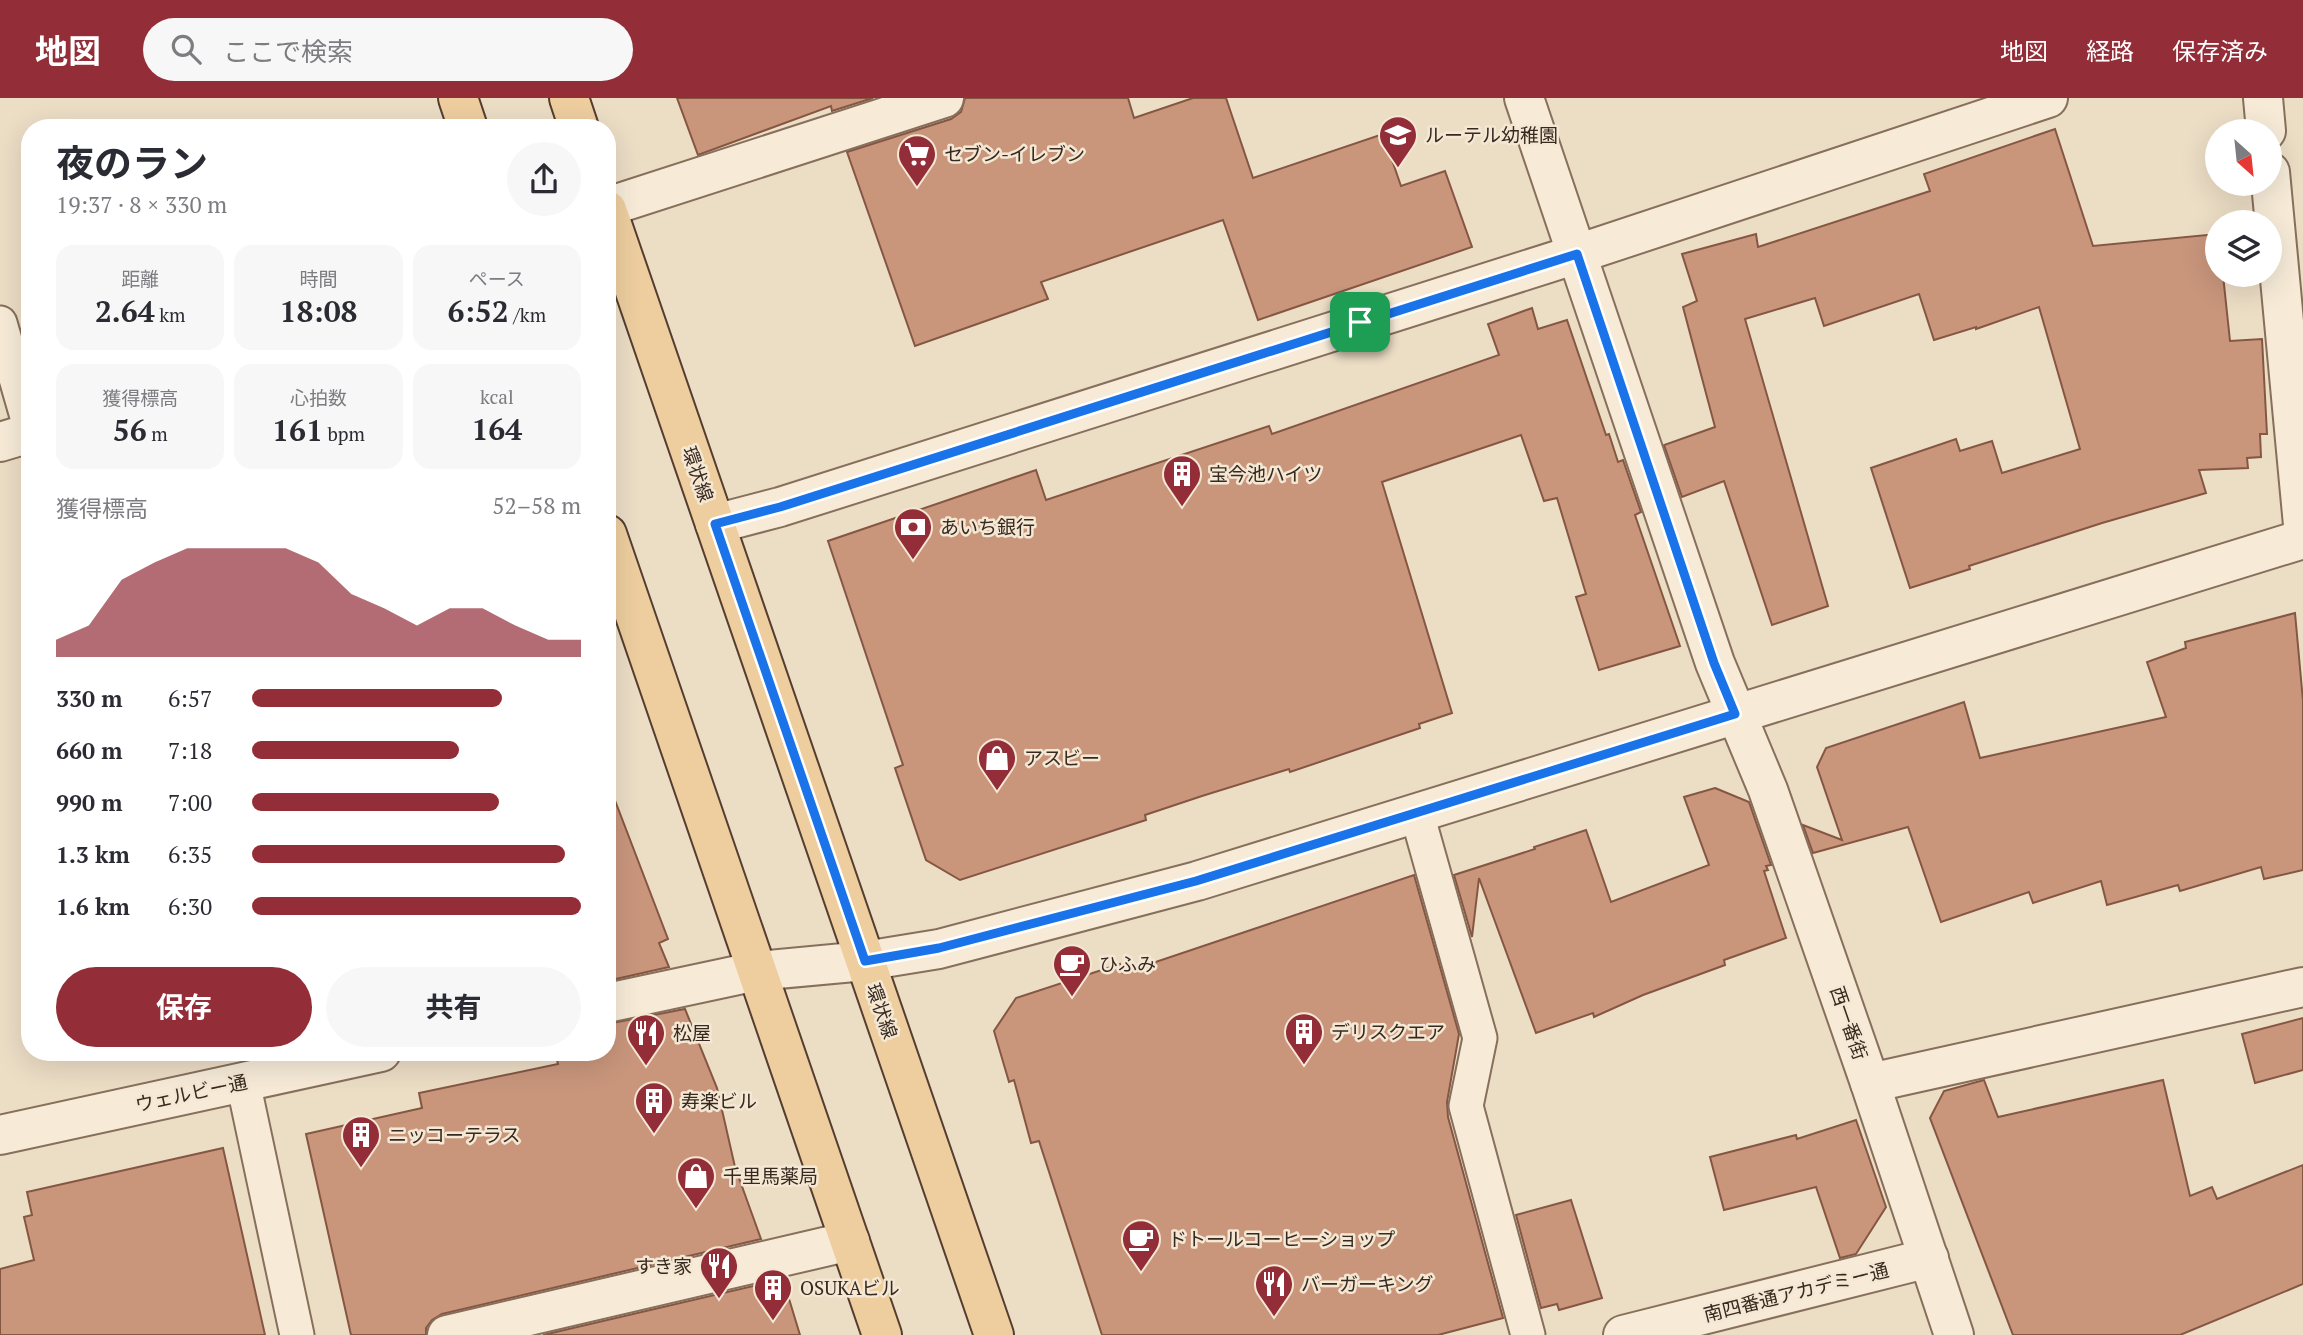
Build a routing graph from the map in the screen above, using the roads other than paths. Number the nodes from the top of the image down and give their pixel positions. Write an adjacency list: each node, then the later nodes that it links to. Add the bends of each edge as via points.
1 (458, 98): 7 (main road)
2 (569, 98): 8 (main road)
3 (944, 98): 11 (street)
4 (1524, 98): 13 (street, 西一番街)
5 (2048, 98): 13 (street)
6 (2263, 98): 9 (street)
7 (465, 119)
8 (576, 119)
9 (2265, 119)
10 (2272, 196): 19 (street)
11 (616, 205)
12 (616, 234): 18 (main road, 環状線)
13 (1577, 254): 18 (street); 22 (street, 西一番街)
14 (0, 323): 15 (lane)
15 (21, 398)
16 (21, 434): 17 (street)
17 (0, 442)
18 (715, 524): 24 (main road, 環状線)
19 (2303, 525)
20 (2303, 539): 22 (street)
21 (616, 560): 25 (main road)
22 (1735, 714): 23 (street); 30 (street, 西一番街, via 1768,790)
23 (1417, 814): 24 (street, via 1196,881 939,948); 38 (lane, via 1480,1038 1466,1106)
24 (865, 961): 25 (street); 37 (main road, 環状線)
25 (757, 971): 27 (street); 32 (main road)
26 (2303, 987): 30 (street)
27 (616, 1001)
28 (340, 1061): 29 (street, ウェルビー通)
29 (243, 1082): 31 (street, ウェルビー通); 34 (lane)
30 (1870, 1083): 33 (street, 西一番街)
31 (0, 1135)
32 (850, 1241): 35 (street); 36 (main road)
33 (1929, 1258): 39 (street, 南四番通アカデミー通); 40 (street, 西一番街)
34 (297, 1335)
35 (447, 1335)
36 (882, 1335)
37 (994, 1335)
38 (1528, 1335)
39 (1623, 1335)
40 (1954, 1335)

